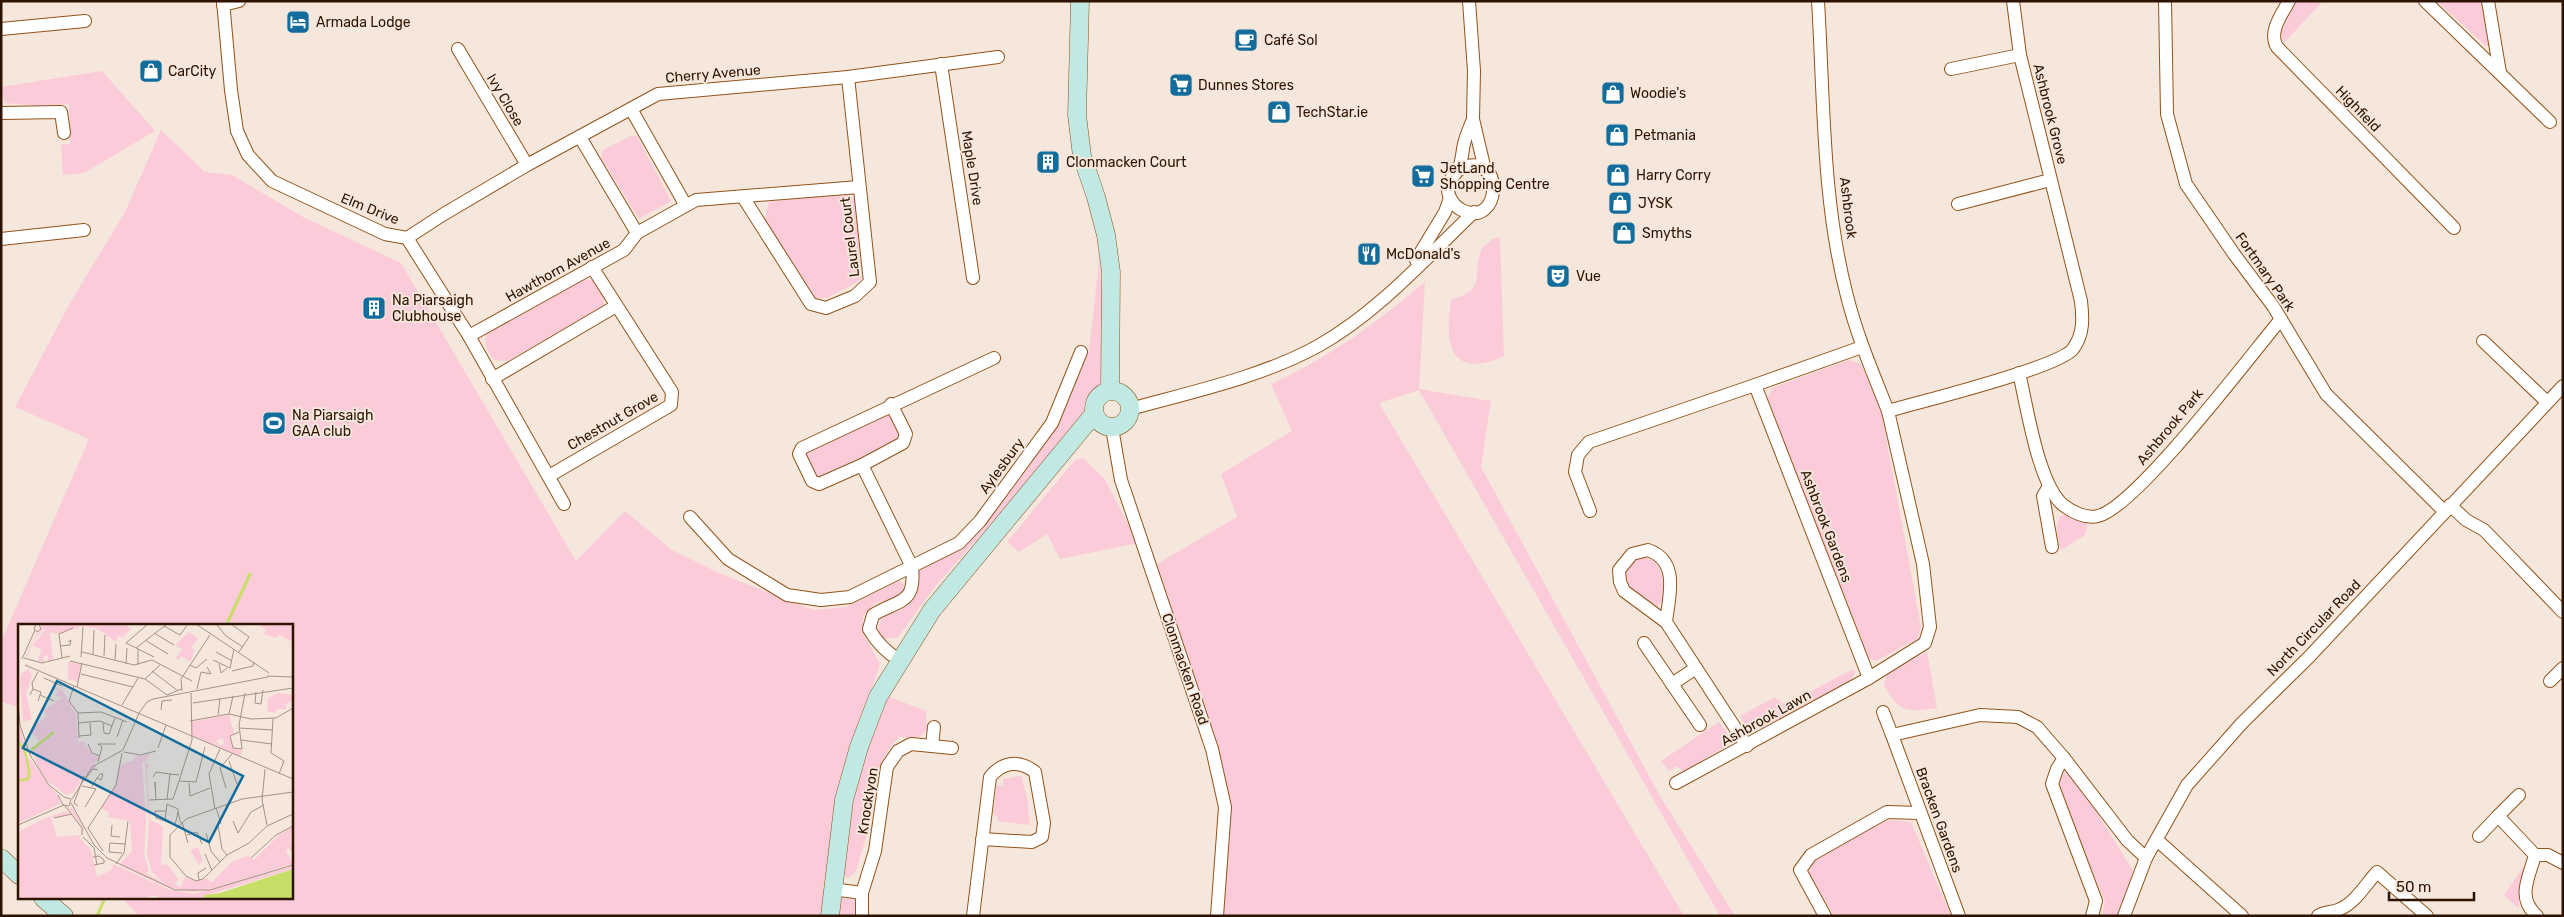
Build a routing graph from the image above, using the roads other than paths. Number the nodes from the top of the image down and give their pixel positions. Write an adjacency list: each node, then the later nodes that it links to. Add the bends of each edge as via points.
1 (239, 1): 10 (street)
2 (1080, 1): 57 (street, via 1077,115 1082,156 1106,235 1111,272)
3 (1469, 1): 22 (street, via 1474,71)
4 (1818, 1): 50 (street, Ashbrook, via 1830,208 1846,296)
5 (2013, 1): 14 (street, Ashbrook Grove)
6 (2165, 1): 47 (street, Fortmary Park, via 2167,114 2181,172 2194,196)
7 (2289, 1): 38 (street, Highfield, via 2274,29 2276,46)
8 (2425, 1): 18 (street)
9 (2488, 1): 18 (street)
10 (223, 3): 41 (street, Elm Drive, via 236,123 248,155 272,181 386,234)
11 (85, 21): 12 (street)
12 (1, 29)
13 (458, 49): 26 (street, Ivy Close)
14 (2020, 55): 17 (street, Ashbrook Grove); 29 (street, Ashbrook Grove)
15 (998, 57): 16 (street, Cherry Avenue)
16 (941, 64): 19 (street, Cherry Avenue); 44 (street, Maple Drive)
17 (1951, 69)
18 (2500, 73): 23 (street)
19 (848, 77): 20 (street, Cherry Avenue, via 658,94); 30 (street, Laurel Court)
20 (631, 109): 25 (street, Cherry Avenue); 34 (street)
21 (1, 113): 24 (street, via 61,112)
22 (1473, 119): 27 (street); 28 (street)
23 (2550, 122)
24 (64, 133)
25 (580, 137): 26 (street, Cherry Avenue); 40 (street)
26 (527, 165): 41 (street, Cherry Avenue)
27 (1458, 170): 28 (street, via 1471,166); 33 (street, via 1450,180)
28 (1485, 170): 36 (street, via 1494,182 1493,197 1484,208)
29 (2050, 180): 35 (street, Ashbrook Grove); 53 (street, Ashbrook Grove, via 2081,301 2082,328 2072,350)
30 (859, 187): 31 (street, Hawthorn Avenue); 37 (street, Laurel Court, via 870,282 855,296 826,308 811,304)
31 (768, 195): 32 (street, Hawthorn Avenue); 37 (street)
32 (743, 197): 34 (street, Hawthorn Avenue, via 696,200); 37 (street, Laurel Court)
33 (1450, 198): 36 (street, via 1456,207); 45 (street, via 1433,233)
34 (685, 204): 40 (street, Hawthorn Avenue)
35 (1958, 204)
36 (1474, 212): 45 (street)
37 (754, 217)
38 (2454, 228)
39 (84, 230): 42 (street)
40 (637, 233): 43 (street, Hawthorn Avenue, via 624,250)
41 (407, 238): 48 (street, Elm Drive)
42 (1, 239)
43 (592, 267): 46 (street, Chestnut Grove); 48 (street, Hawthorn Avenue)
44 (973, 278)
45 (1400, 282): 60 (street, via 1351,324 1318,346 1271,367)
46 (616, 306): 54 (street); 64 (street, Chestnut Grove, via 672,392 671,405)
47 (2281, 319): 67 (street, Ashbrook Park, via 2154,472 2124,499 2098,516 2079,515); 68 (street, Fortmary Park, via 2326,394)
48 (469, 336): 54 (street, Elm Drive)
49 (2483, 341): 58 (street)
50 (1862, 347): 55 (street); 61 (street, Ashbrook)
51 (1081, 352): 73 (street, Aylesbury, via 1052,423 980,521 959,543)
52 (994, 358): 59 (street)
53 (2019, 373): 61 (street); 65 (street, Ashbrook Park)
54 (492, 379): 64 (street, Elm Drive)
55 (1755, 385): 69 (street, via 1589,442 1578,455 1575,472); 80 (street, Ashbrook Gardens)
56 (2563, 386): 58 (street, North Circular Road)
57 (1110, 391): 60 (street, via 1126,398); 62 (street, via 1096,399)
58 (2547, 402): 68 (street, North Circular Road)
59 (891, 404): 63 (street, via 906,438 903,443); 63 (street, via 802,448 799,454 812,481 819,484)
60 (1130, 409): 62 (street, via 1125,422)
61 (1888, 411): 80 (street, Ashbrook, via 1923,564 1930,627 1924,643)
62 (1104, 423): 77 (street, via 1068,445 932,610); 110 (street, Clonmacken Road, via 1212,749 1225,807)
63 (862, 465): 73 (street)
64 (548, 476): 66 (street, Elm Drive)
65 (2049, 486): 67 (street, Ashbrook Park); 71 (street, Ashbrook Park, via 2043,496)
66 (564, 504)
67 (2062, 504): 71 (street)
68 (2448, 509): 74 (street, Fortmary Park, via 2484,530); 97 (street, North Circular Road, via 2242,723 2187,785)
69 (1590, 511)
70 (690, 517): 73 (street, Aylesbury, via 728,558 787,595 821,600 850,597)
71 (2048, 523): 72 (street, Ashbrook Park)
72 (2052, 547)
73 (912, 567): 77 (street, via 914,584 906,598 873,615 869,629 888,653)
74 (2563, 612)
75 (1666, 622): 75 (street, via 1624,591 1619,570 1632,554 1648,550 1664,560 1672,576); 78 (street)
76 (1644, 643): 82 (street)
77 (899, 660): 103 (street, via 878,698 859,747 844,800)
78 (1696, 668): 82 (street); 88 (street)
79 (2563, 668): 81 (street)
80 (1869, 678): 88 (street, Ashbrook Lawn)
81 (2550, 681)
82 (1672, 684): 84 (street)
83 (1883, 712): 86 (street, Bracken Gardens)
84 (1700, 726)
85 (934, 727): 87 (street)
86 (1892, 735): 90 (street, via 1980,715 2018,717 2037,727); 93 (street, Bracken Gardens)
87 (932, 746): 89 (street, Knocklyon); 104 (street, Knocklyon, via 911,744 898,751 887,768 875,851)
88 (1747, 746): 91 (street, Ashbrook Lawn)
89 (952, 748)
90 (2064, 758): 100 (street, via 2127,840); 113 (street, via 2052,784 2096,901)
91 (1676, 783)
92 (2519, 795): 94 (street)
93 (1919, 813): 111 (street, via 1887,812 1811,855 1800,870); 112 (street, Bracken Gardens)
94 (2498, 816): 95 (street); 98 (street)
95 (2479, 836)
96 (982, 839): 96 (street, via 990,777 997,769 1010,764 1025,764 1035,772 1044,823 1042,837 1032,842); 109 (street)
97 (2157, 840): 100 (street, North Circular Road); 115 (street)
98 (2535, 854): 101 (street, via 2548,855); 118 (street, via 2524,895 2528,908)
99 (1, 858): 102 (street)
100 (2146, 858): 114 (street, North Circular Road)
101 (2563, 863)
102 (18, 874)
103 (832, 889): 104 (street); 107 (street)
104 (862, 893): 108 (street, Knocklyon)
105 (45, 900): 106 (street)
106 (64, 916)
107 (830, 916)
108 (862, 916)
109 (973, 916)
110 (1217, 916)
111 (1825, 916)
112 (1959, 916)
113 (2092, 916)
114 (2124, 916)
115 (2242, 916)
116 (2318, 916): 117 (street, via 2347,905 2377,872)
117 (2427, 916)
118 (2538, 916)

